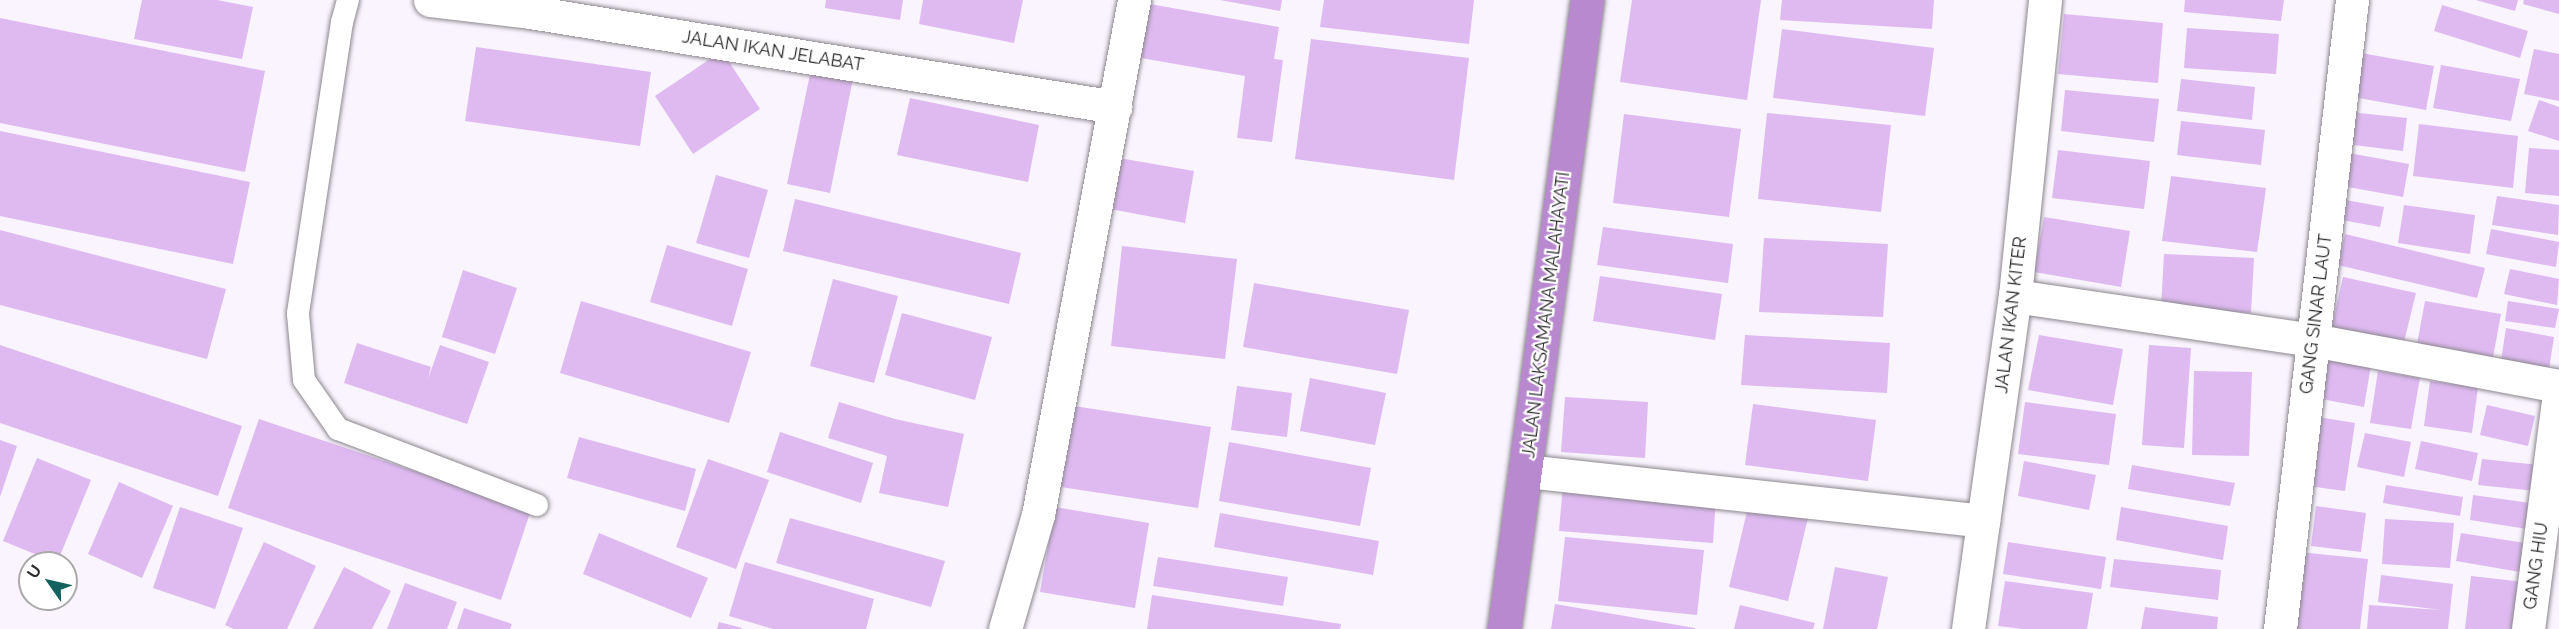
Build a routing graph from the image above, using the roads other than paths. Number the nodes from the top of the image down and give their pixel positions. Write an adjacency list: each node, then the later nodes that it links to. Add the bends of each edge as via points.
1 (348, 0): 13 (lane, via 298,314 304,380 338,429)
2 (430, 0): 7 (street, JALAN IKAN JELABAT, via 542,14)
3 (1134, 0): 7 (street)
4 (1587, 0): 12 (highway, JALAN LAKSAMANA MALAHAYATI)
5 (2045, 0): 8 (street, JALAN IKAN KITER)
6 (2352, 0): 9 (street, GANG SINAR LAUT)
7 (1114, 107): 15 (street, via 1038,515)
8 (2015, 296): 9 (street); 14 (street, JALAN IKAN KITER)
9 (2313, 340): 10 (street); 18 (street, GANG SINAR LAUT)
10 (2559, 386)
11 (2559, 395): 19 (street, GANG HIU)
12 (1525, 471): 14 (street); 16 (highway, JALAN LAKSAMANA MALAHAYATI)
13 (537, 505)
14 (1983, 521): 17 (street, JALAN IKAN KITER)
15 (1005, 629)
16 (1504, 629)
17 (1968, 629)
18 (2280, 629)
19 (2528, 629)

